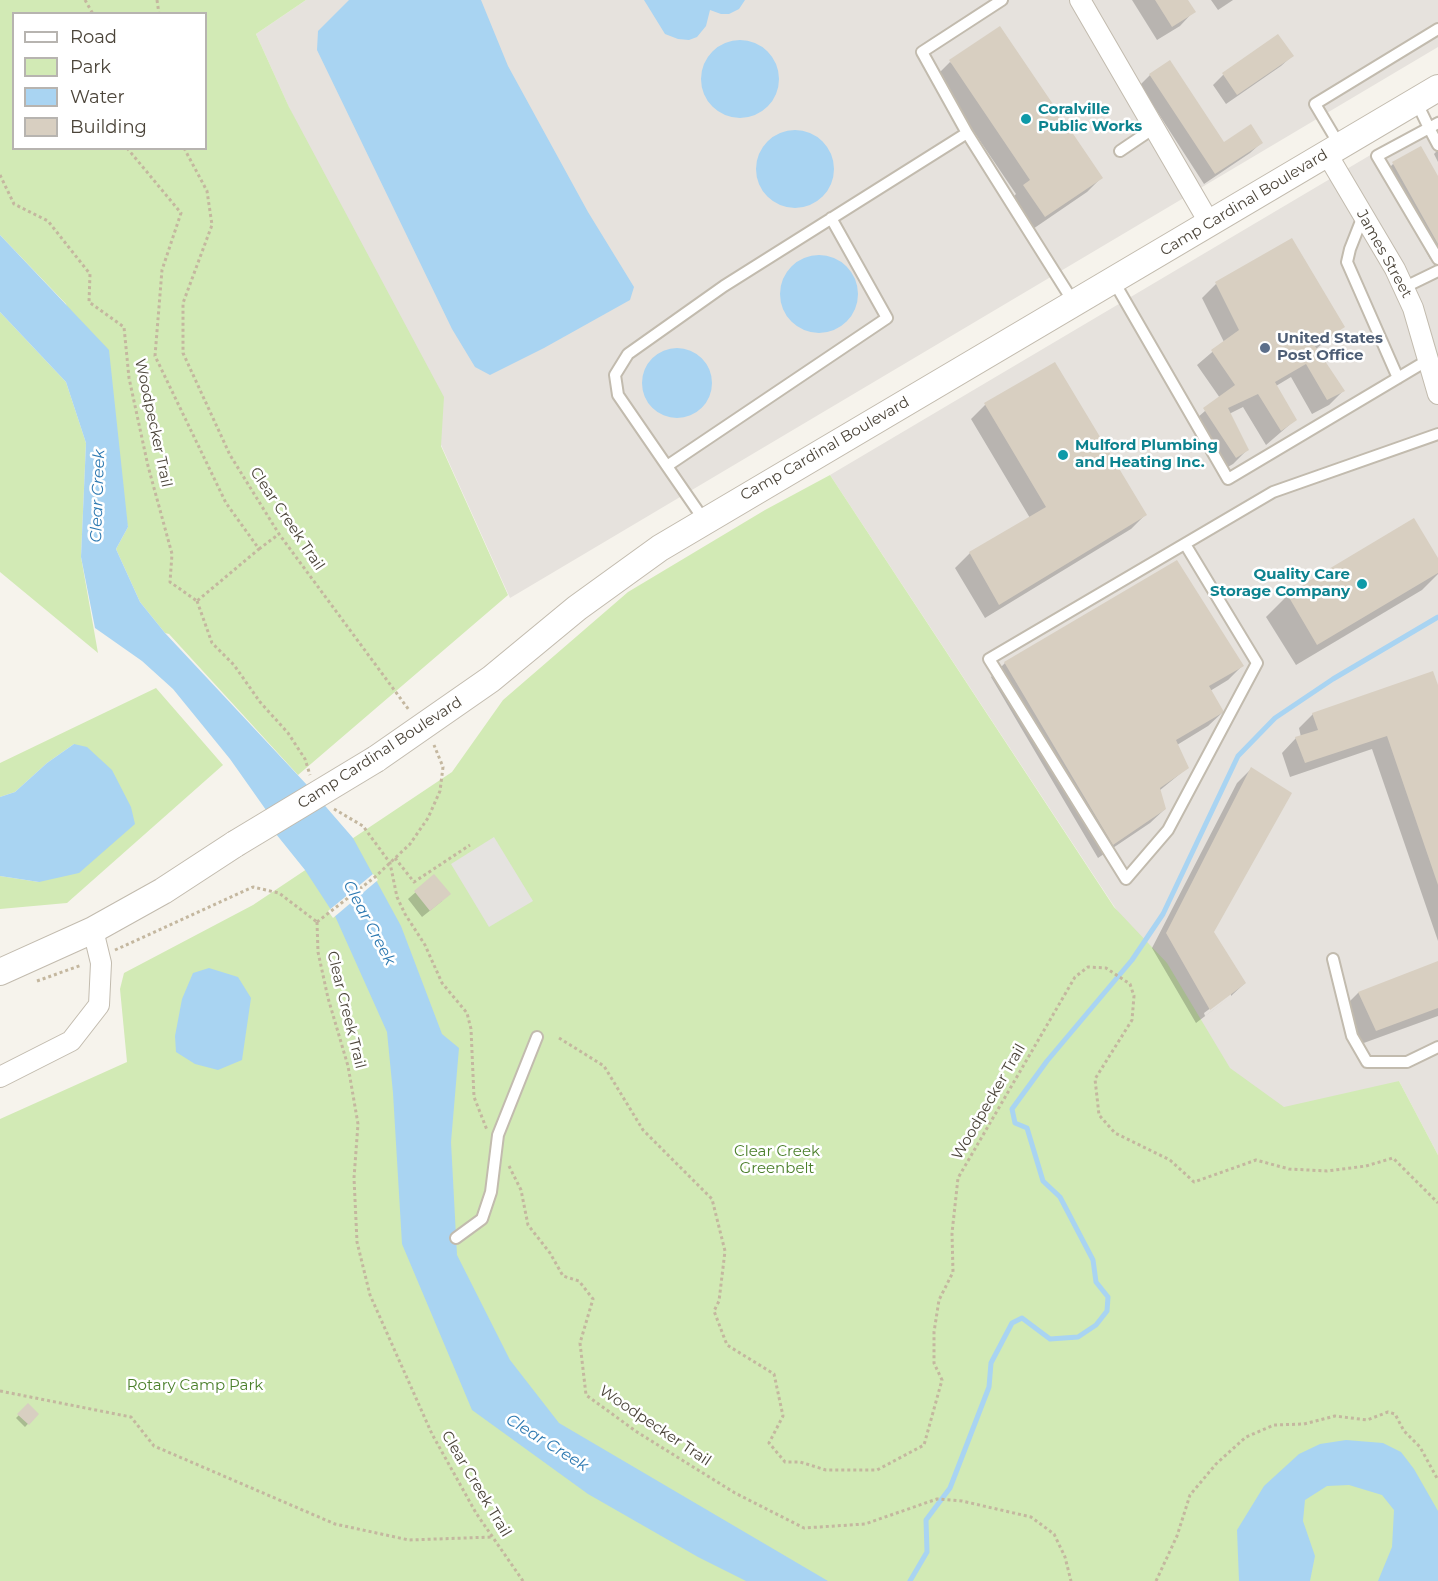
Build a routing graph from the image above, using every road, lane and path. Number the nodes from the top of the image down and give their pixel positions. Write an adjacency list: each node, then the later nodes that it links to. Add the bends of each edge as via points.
1 (1002, 0): 8 (lane, via 922,52)
2 (1080, 0): 7 (street)
3 (1438, 29): 12 (lane, via 1316,104)
4 (1438, 88): 5 (street, Camp Cardinal Boulevard)
5 (1416, 101): 6 (lane); 12 (street, Camp Cardinal Boulevard)
6 (1434, 126): 9 (lane); 18 (lane, via 1377,156)
7 (1154, 128): 13 (lane); 17 (street)
8 (967, 132): 16 (lane); 22 (lane)
9 (1438, 145)
10 (129, 150): 31 (path, Woodpecker Trail, via 181,213 162,270 155,356 226,503)
11 (185, 150): 29 (path, Clear Creek Trail, via 207,191 212,225 183,303 183,353 230,456)
12 (1334, 150): 15 (street, James Street); 17 (street, Camp Cardinal Boulevard)
13 (1120, 152)
14 (0, 175): 32 (path, Woodpecker Trail, via 14,204 48,221 90,274 89,302 124,327 131,389 172,554 170,582)
15 (1364, 216): 21 (street, James Street); 24 (lane, via 1347,262)
16 (831, 218): 27 (lane, via 724,286 628,354 615,375 618,395); 27 (lane, via 887,318)
17 (1210, 224): 20 (street, Camp Cardinal Boulevard)
18 (1438, 259)
19 (1438, 271): 21 (lane)
20 (1113, 280): 22 (street, Camp Cardinal Boulevard); 24 (lane, via 1228,479)
21 (1403, 288): 23 (street, James Street)
22 (1074, 303): 28 (street, Camp Cardinal Boulevard)
23 (1428, 360): 24 (lane); 25 (street, James Street)
24 (1398, 378)
25 (1438, 394)
26 (1438, 434): 30 (lane, via 1273,492)
27 (667, 466): 28 (lane)
28 (704, 520): 33 (street, Camp Cardinal Boulevard, via 577,608 491,679)
29 (279, 534): 31 (path); 33 (path, Clear Creek Trail)
30 (1185, 544): 30 (lane, via 989,659 1126,879 1168,830 1257,663)
31 (259, 549): 32 (path)
32 (197, 601): 34 (path, via 212,643 288,733 305,759)
33 (422, 729): 37 (path, Clear Creek Trail, via 438,750 443,767 440,791 428,818); 40 (street, Camp Cardinal Boulevard, bridge, via 164,891)
34 (312, 784)
35 (331, 806): 38 (path, via 363,826)
36 (470, 845): 37 (path, via 414,882)
37 (395, 858): 38 (path, Clear Creek Trail)
38 (390, 863): 39 (path, Clear Creek Trail); 50 (path, Woodpecker Trail, via 405,914 442,983 467,1013 474,1097 484,1129)
39 (317, 922): 42 (path, via 279,893 254,887); 55 (path, Clear Creek Trail, via 318,952 348,1066 358,1124 354,1178 357,1242 369,1296 432,1434)
40 (93, 930): 41 (street); 42 (street); 44 (street)
41 (0, 955)
42 (100, 957): 45 (path); 49 (street, via 99,1005 71,1041)
43 (1333, 959): 48 (lane, via 1352,1036 1367,1062 1407,1062)
44 (0, 972)
45 (31, 982)
46 (537, 1037): 50 (lane)
47 (559, 1038): 51 (path, Woodpecker Trail, via 604,1066 643,1130 712,1198 724,1251 719,1301 714,1311 727,1344 774,1374 783,1416 769,1443 785,1462 826,1470 877,1470 924,1445 942,1380 934,1363 934,1332 939,1300 953,1272 952,1233 958,1178 1075,977 1088,967 1106,968 1130,984 1134,996 1132,1020 1095,1079 1099,1115 1115,1133 1170,1160 1194,1182 1256,1160 1289,1169 1327,1171 1393,1158)
48 (1438, 1047)
49 (0, 1077)
50 (498, 1135): 52 (lane, via 491,1192 482,1219); 57 (path, Woodpecker Trail, via 521,1190 528,1225 563,1276 579,1281 592,1299 580,1343 586,1395 735,1493 804,1528 865,1524 944,1499 1031,1517 1054,1534)
51 (1438, 1203)
52 (456, 1238)
53 (0, 1391): 55 (path, via 131,1417 154,1446 335,1524 409,1540)
54 (1438, 1480): 58 (path, via 1395,1414 1388,1412 1367,1420 1335,1416 1304,1424 1274,1425 1246,1437 1216,1464 1190,1496)
55 (493, 1537): 56 (path, Clear Creek Trail)
56 (523, 1581)
57 (1071, 1581)
58 (1156, 1581)

